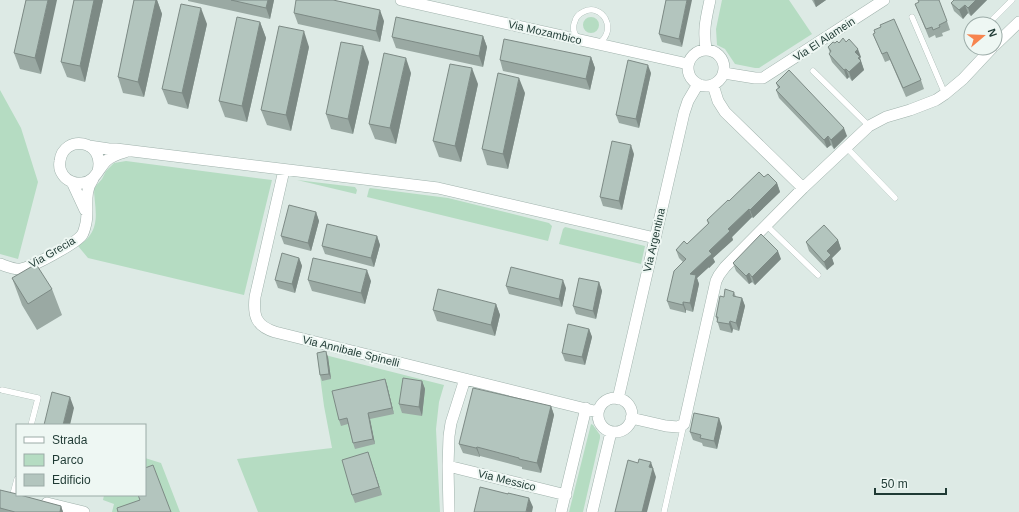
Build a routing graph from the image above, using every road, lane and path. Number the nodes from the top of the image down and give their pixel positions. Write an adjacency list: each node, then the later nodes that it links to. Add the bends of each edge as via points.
1 (401, 0): 9 (street, Via Mozambico)
2 (710, 0): 11 (street, via 704,34)
3 (884, 0): 15 (street, Via El Alamein, via 763,78)
4 (1012, 0): 5 (lane)
5 (996, 16)
6 (912, 17): 18 (lane)
7 (1019, 22): 8 (street)
8 (1003, 37)
9 (579, 40): 10 (street, Via Mozambico); 10 (lane, via 574,30 576,18 585,11 597,11 606,19 608,30 606,36)
10 (597, 44): 13 (street, Via Mozambico)
11 (706, 49): 13 (street, via 696,52); 15 (street, via 717,52 721,57 724,62)
12 (984, 56): 18 (street)
13 (688, 64): 16 (street, via 690,76)
14 (813, 72): 19 (lane)
15 (724, 73): 17 (street)
16 (698, 84): 17 (street); 30 (street, Via Argentina, via 684,113)
17 (713, 85): 26 (street, via 725,112)
18 (945, 94): 19 (street, via 936,100 886,117)
19 (869, 126): 21 (street)
20 (89, 146): 22 (street); 24 (street, via 99,160); 25 (street, via 78,143 72,145 67,147 60,157 62,174)
21 (847, 148): 26 (street); 27 (lane)
22 (130, 152): 23 (street); 24 (street, via 107,160)
23 (284, 170): 30 (street, via 438,188); 33 (street, Via Annibale Spinelli, via 255,297 254,308 260,324 276,332)
24 (95, 175): 25 (street, via 88,182); 28 (street, Via Grecia, via 86,196)
25 (72, 182): 28 (street)
26 (803, 188): 29 (street)
27 (895, 198)
28 (86, 213): 31 (street, Via Grecia, via 82,234 63,249 19,270)
29 (766, 225): 32 (lane); 40 (street, via 725,267 716,281)
30 (655, 238): 35 (street, Via Argentina)
31 (0, 264)
32 (818, 275)
33 (465, 379): 36 (street, Via Annibale Spinelli); 42 (street, via 451,423)
34 (2, 390): 39 (lane, via 38,398)
35 (618, 399): 37 (street, via 603,403); 38 (street, via 628,406)
36 (586, 408): 37 (street, Via Annibale Spinelli); 44 (street)
37 (598, 412): 41 (street, via 599,422)
38 (631, 418): 40 (street, via 673,427); 41 (street, via 624,429)
39 (31, 424)
40 (684, 424): 51 (lane)
41 (611, 432): 50 (street)
42 (448, 466): 44 (street, Via Messico); 48 (street)
43 (0, 491): 45 (street)
44 (566, 494): 49 (street)
45 (16, 495)
46 (34, 500): 47 (street)
47 (84, 512)
48 (449, 512)
49 (561, 512)
50 (592, 512)
51 (664, 512)

